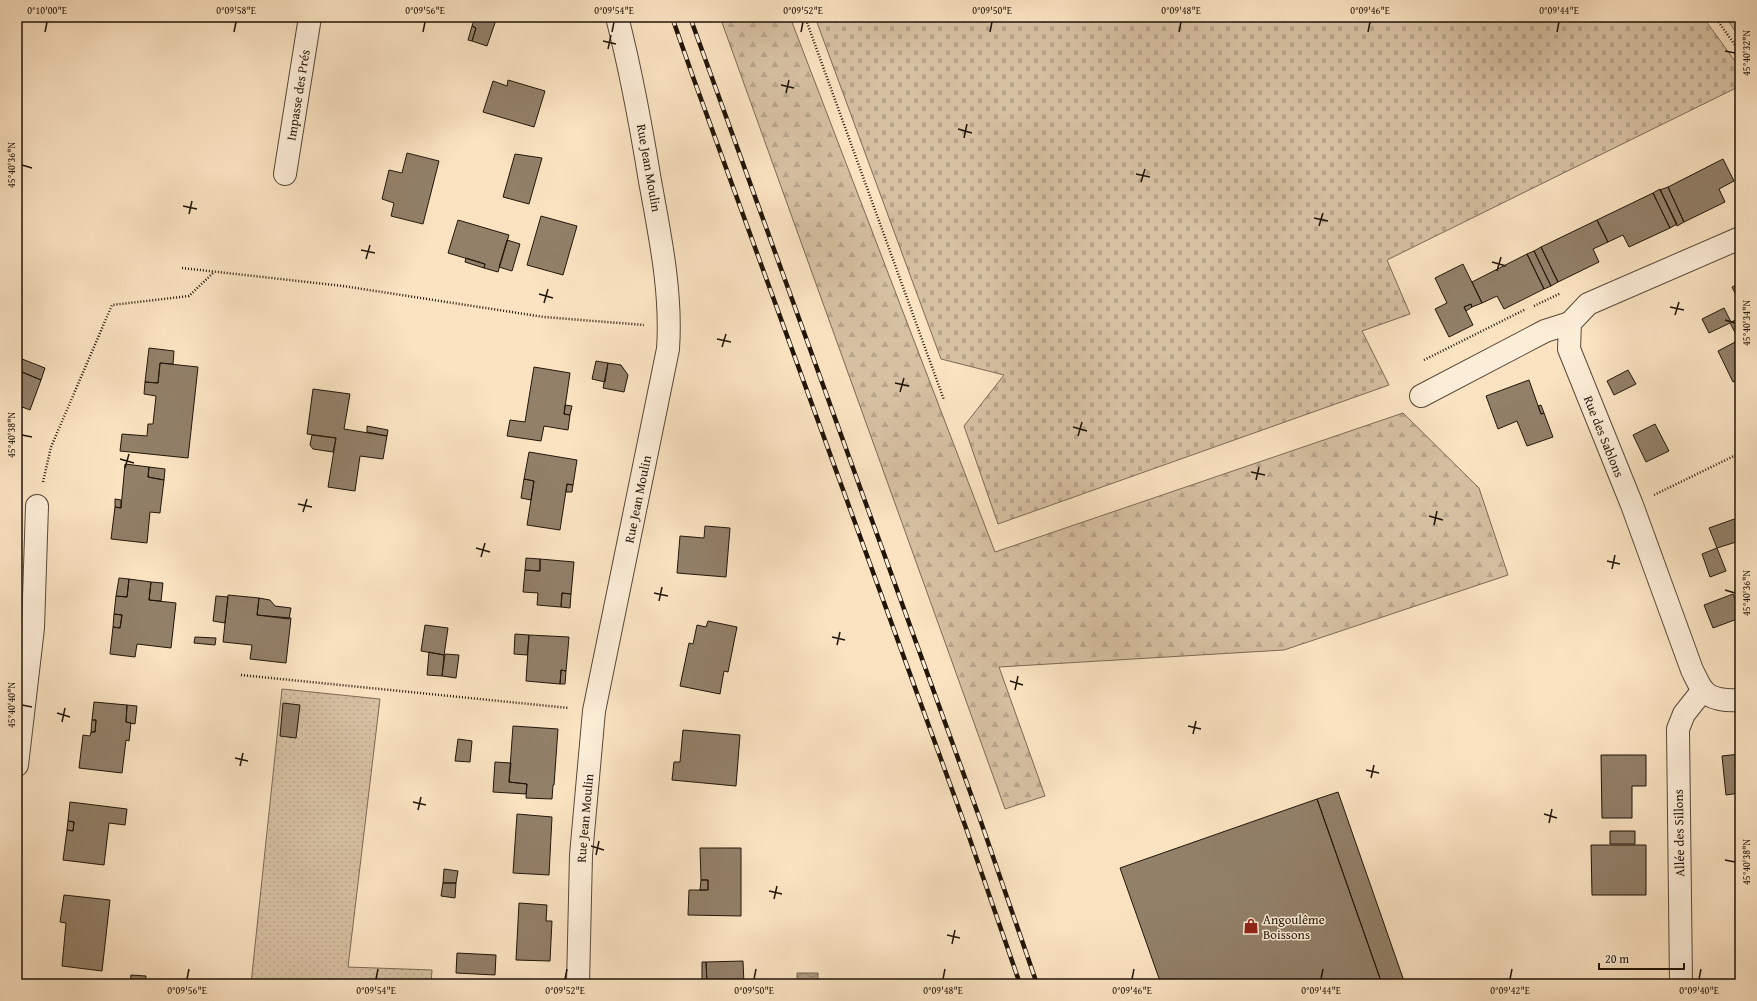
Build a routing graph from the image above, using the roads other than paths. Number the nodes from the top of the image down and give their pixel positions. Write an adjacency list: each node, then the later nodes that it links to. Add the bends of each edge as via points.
1 (310, 17): 3 (street, Impasse des Prés)
2 (617, 17): 11 (street, Rue Jean Moulin, via 639,109 660,236 670,328 668,350 594,711 581,855)
3 (285, 174)
4 (1740, 238): 5 (street, via 1588,304)
5 (1570, 323): 6 (street, via 1545,331); 8 (street, Rue des Sablons, via 1569,349 1632,505 1692,670)
6 (1421, 396)
7 (37, 506): 10 (street, via 33,628)
8 (1703, 690): 9 (street, via 1728,701); 12 (street, Allée des Sillons, via 1684,714 1678,729)
9 (1740, 700)
10 (17, 765)
11 (578, 984)
12 (1681, 984)

